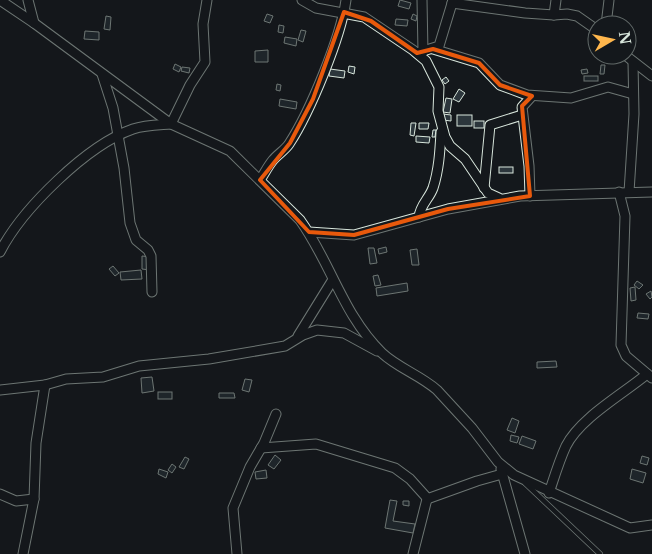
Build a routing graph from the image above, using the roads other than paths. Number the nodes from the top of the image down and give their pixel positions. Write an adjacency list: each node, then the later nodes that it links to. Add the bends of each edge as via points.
1 (2, 0): 13 (street)
2 (28, 0): 13 (street)
3 (207, 0): 25 (street, via 205,62)
4 (302, 0): 10 (street, via 316,8)
5 (346, 0): 10 (street)
6 (422, 0): 16 (street)
7 (556, 0): 11 (street)
8 (608, 0): 12 (street)
9 (453, 2): 11 (street); 15 (street, via 442,40)
10 (344, 12): 16 (street, via 371,21); 29 (street, via 313,99 290,143 272,161)
11 (554, 15): 14 (street, via 577,16)
12 (607, 15)
13 (34, 22): 19 (street)
14 (587, 23)
15 (433, 50): 16 (street); 22 (street, via 479,63 500,85)
16 (420, 53): 26 (street, via 433,71 439,87)
17 (633, 65): 21 (street)
18 (637, 65): 20 (street)
19 (102, 74): 24 (street); 25 (street)
20 (652, 76)
21 (633, 94): 22 (street, via 608,87 571,98); 32 (street)
22 (532, 96): 23 (street, via 522,107)
23 (522, 114): 30 (street, via 490,125); 34 (street)
24 (115, 121): 27 (street); 28 (street)
25 (170, 124): 27 (street, via 134,129); 29 (street, via 230,151)
26 (441, 127): 30 (street, via 450,146 465,159); 36 (street, via 435,180 432,191 420,208)
27 (117, 136): 28 (street); 40 (street, via 132,228 136,240 151,256)
28 (106, 142): 38 (street, via 53,186 23,217)
29 (260, 180): 37 (street)
30 (484, 188): 35 (street, via 491,196)
31 (619, 192): 32 (street); 34 (street); 43 (street, via 625,216 621,345 626,356)
32 (629, 192): 33 (street)
33 (652, 192)
34 (530, 196): 35 (street)
35 (502, 199): 36 (street)
36 (419, 217): 37 (street, via 354,235)
37 (308, 232): 39 (street)
38 (0, 252)
39 (332, 281): 41 (street); 42 (street, via 348,311)
40 (152, 292)
41 (295, 341): 42 (street, via 307,333 326,330 344,333); 44 (street, via 286,346 147,365 103,377)
42 (384, 355): 48 (street, via 437,390)
43 (649, 374): 51 (street, via 576,432 566,445)
44 (45, 384): 45 (street); 54 (street, via 36,443)
45 (0, 390)
46 (276, 414): 47 (street)
47 (261, 448): 53 (street, via 316,444 395,468); 57 (street, via 233,508)
48 (498, 462): 49 (street); 50 (street)
49 (502, 474): 53 (street); 59 (street)
50 (520, 478): 51 (street); 60 (lane)
51 (550, 493): 55 (street, via 630,528)
52 (0, 494): 54 (street, via 16,501)
53 (428, 499): 58 (street)
54 (34, 500): 56 (street)
55 (652, 525)
56 (23, 554)
57 (237, 554)
58 (413, 554)
59 (526, 554)
60 (600, 554)

